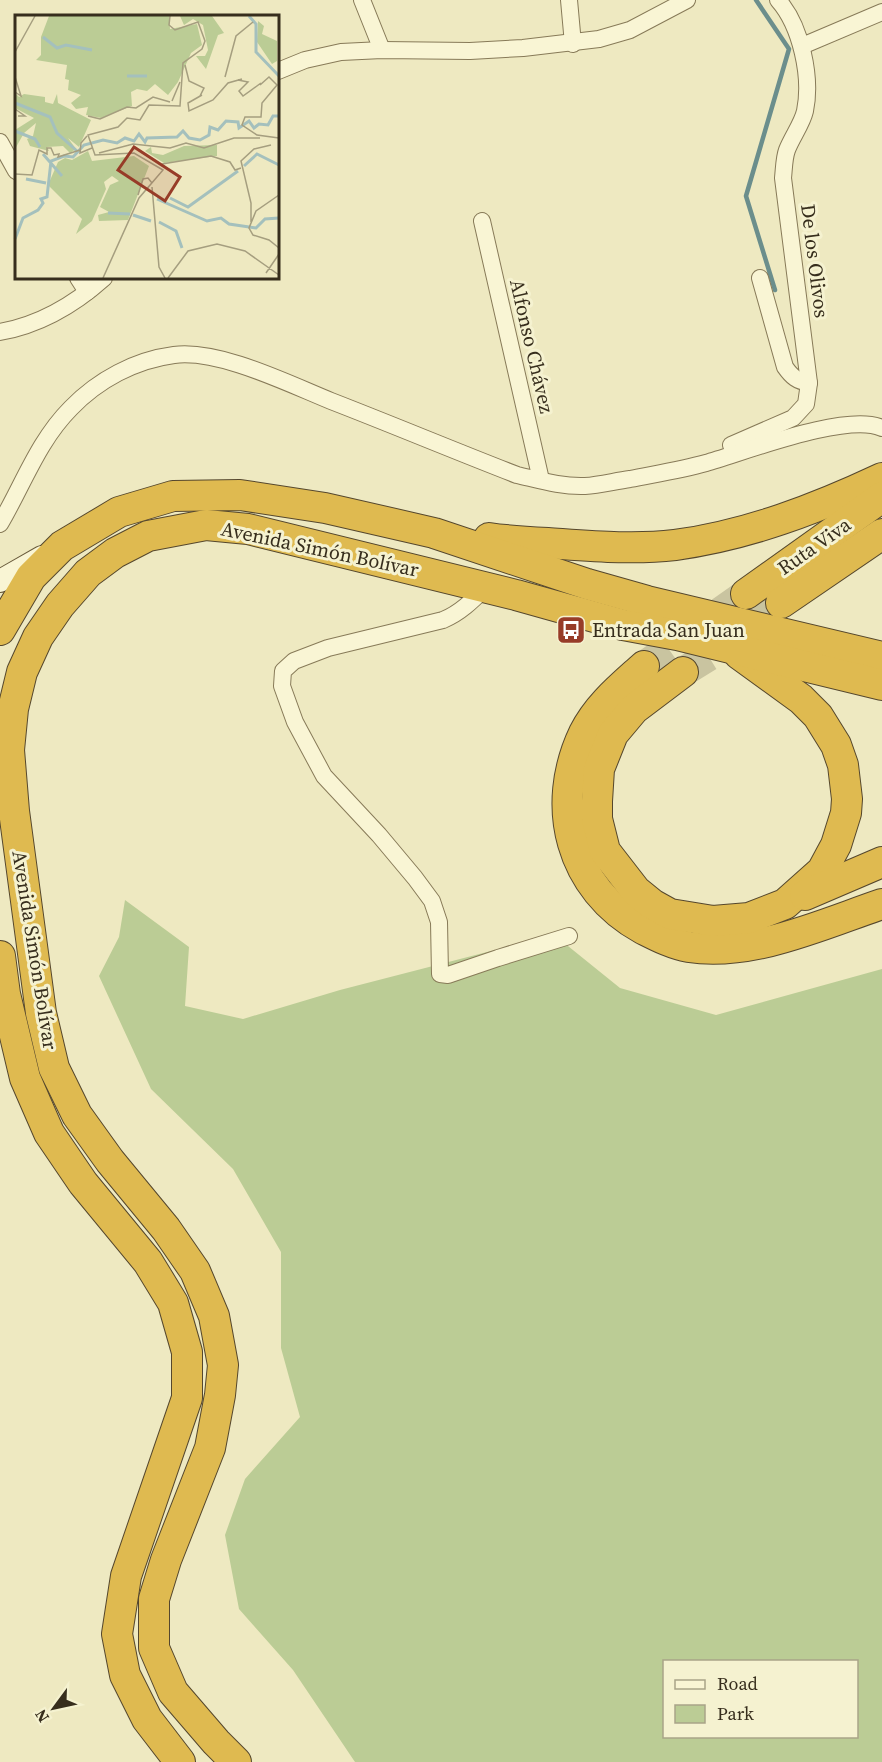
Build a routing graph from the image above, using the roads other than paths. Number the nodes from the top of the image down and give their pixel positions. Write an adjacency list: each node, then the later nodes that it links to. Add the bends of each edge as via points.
1 (362, 0): 8 (street)
2 (569, 0): 6 (street)
3 (687, 0): 6 (street, via 630,30)
4 (778, 0): 7 (street, De los Olivos, via 795,26)
5 (882, 12): 7 (street)
6 (573, 44): 8 (street, via 470,51)
7 (802, 46): 18 (street, De los Olivos, via 804,112 787,151 783,178)
8 (382, 50): 9 (street, via 340,52)
9 (279, 71)
10 (0, 142): 11 (street)
11 (15, 169)
12 (482, 221): 22 (street, Alfonso Chávez)
13 (760, 278): 18 (street, via 785,367 798,381)
14 (79, 279): 16 (street)
15 (104, 279): 16 (street)
16 (87, 292): 17 (street, via 45,317)
17 (0, 332)
18 (809, 383): 20 (street, De los Olivos, via 806,404 793,418 715,451)
19 (882, 428): 20 (street, via 847,424)
20 (691, 467): 22 (street, via 584,486)
21 (882, 478): 25 (highway, via 779,520 676,544 594,547)
22 (541, 480): 24 (street, via 499,468 251,369 203,356 176,355 109,377 70,409 39,448)
23 (882, 497): 30 (highway, Ruta Viva)
24 (0, 524)
25 (434, 533): 27 (highway, Avenida Simón Bolívar, via 326,508 240,495 173,496 119,512); 34 (highway, Avenida Simón Bolívar, via 647,601)
26 (882, 534): 31 (highway, Ruta Viva)
27 (62, 546): 28 (street); 32 (highway, Avenida Simón Bolívar, via 31,578)
28 (0, 581)
29 (486, 587): 33 (highway, Avenida Simón Bolívar, via 623,625); 41 (street, via 470,604 443,620 328,648 294,661 283,671 282,686 295,722 324,776 432,901 439,922 440,974 448,975); 44 (highway, Avenida Simón Bolívar, via 248,529 206,525 148,536 88,573 60,605 38,637 22,672 13,709 9,750 14,811 41,1013 54,1068 77,1115 195,1271 214,1316 223,1365 220,1395 210,1448 154,1599 154,1648 172,1692)
30 (746, 594)
31 (781, 603)
32 (0, 630)
33 (729, 647): 37 (highway, Avenida Simón Bolívar); 39 (highway, via 807,704 836,745 843,765 846,813 836,845 822,871)
34 (882, 657)
35 (644, 666): 40 (highway, via 606,700 585,732 567,788 571,843 588,880 618,913 661,939 689,947 731,948 774,940)
36 (683, 672): 39 (highway, via 634,710 613,734 600,769 597,801 605,851 636,891 670,914 713,921 749,918)
37 (882, 685)
38 (882, 862): 39 (highway)
39 (785, 904)
40 (882, 904)
41 (569, 936)
42 (0, 956): 43 (highway, Avenida Simón Bolívar, via 5,994 26,1078 49,1133 83,1184 148,1262 173,1303 187,1352 187,1398 126,1576 117,1634 125,1675 147,1719)
43 (180, 1762)
44 (236, 1762)

